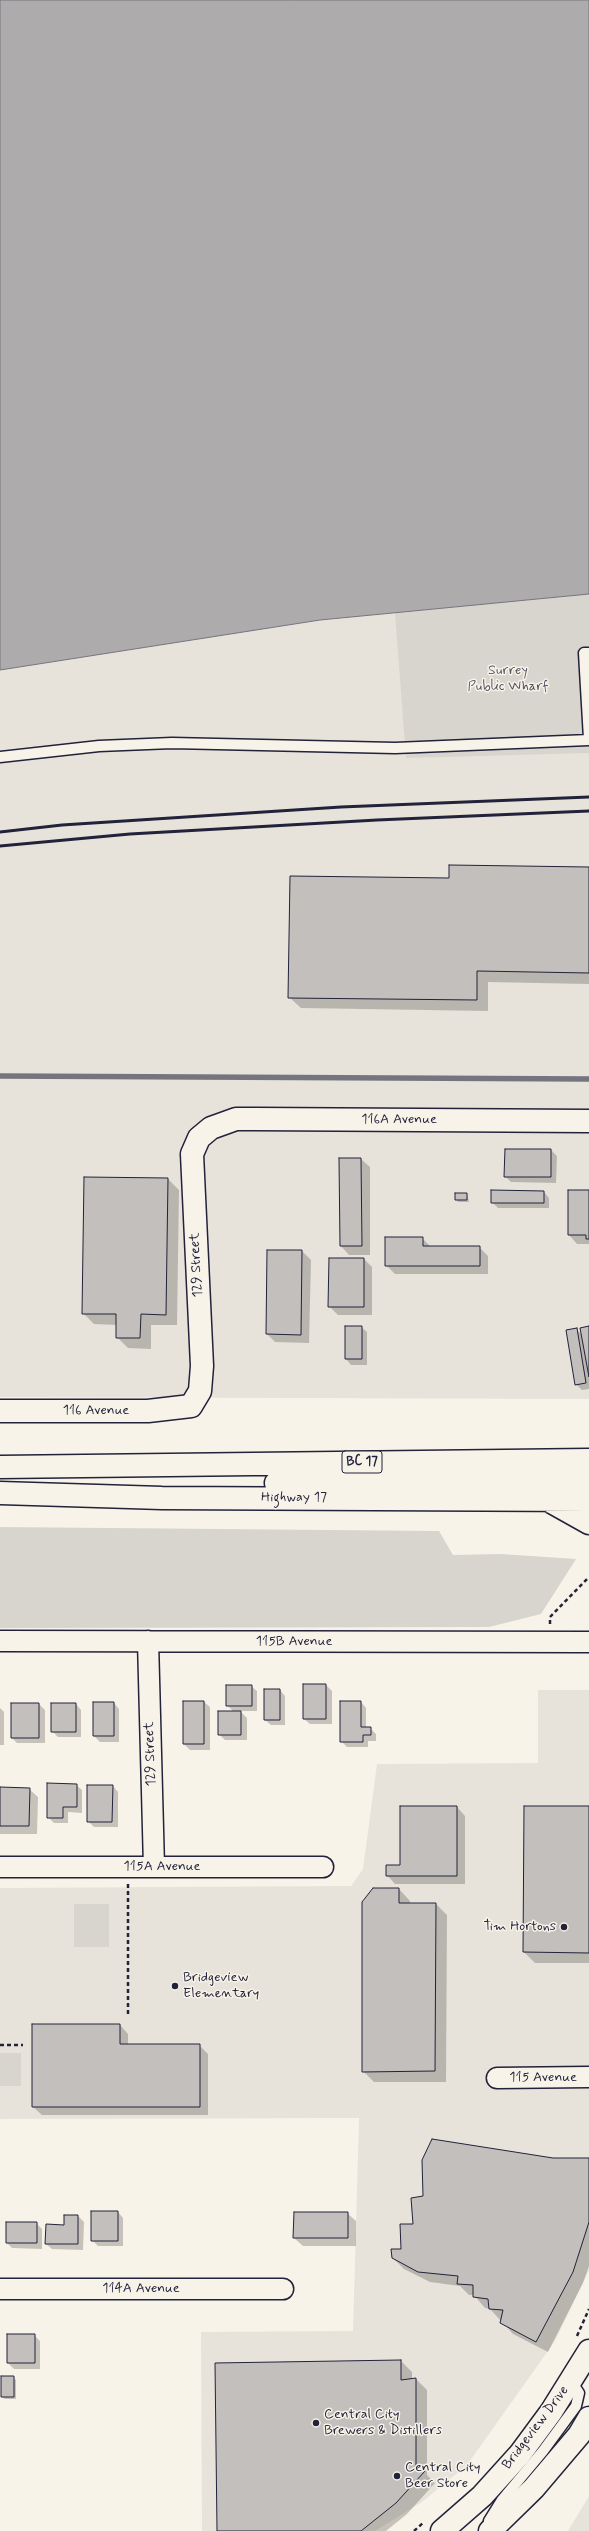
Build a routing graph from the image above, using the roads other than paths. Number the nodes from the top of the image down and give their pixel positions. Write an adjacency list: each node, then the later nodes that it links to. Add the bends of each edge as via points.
1 (589, 653): 2 (lane, via 584,653)
2 (588, 698): 3 (lane)
3 (589, 739): 4 (lane, via 395,748 165,743 92,746)
4 (0, 757)
5 (589, 1121): 6 (main road, 116A Avenue, via 254,1118 236,1119)
6 (211, 1128): 7 (main road, 129 Street, via 199,1138 192,1154 202,1366 200,1391)
7 (191, 1406): 8 (main road, 116 Avenue, via 148,1411)
8 (0, 1411)
9 (589, 1453): 10 (main road)
10 (563, 1460): 11 (main road, BC 17); 12 (main road, BC 17)
11 (589, 1460)
12 (0, 1467)
13 (589, 1479): 15 (main road, via 266,1484)
14 (0, 1493): 15 (main road, Highway 17)
15 (162, 1498): 16 (main road, Highway 17)
16 (548, 1500): 17 (main road, Highway 17); 18 (main road)
17 (589, 1500)
18 (589, 1523)
19 (0, 1641): 20 (street, 115B Avenue)
20 (148, 1641): 21 (street, 115B Avenue); 23 (street, 129 Street)
21 (589, 1642)
22 (0, 1867): 23 (street, 115A Avenue)
23 (154, 1867): 24 (street, 115A Avenue)
24 (323, 1867)
25 (497, 2078): 26 (street, 115 Avenue)
26 (589, 2078)
27 (0, 2289): 28 (street, 114A Avenue)
28 (283, 2289)
29 (582, 2346): 30 (main road, Bridgeview Drive)
30 (571, 2381): 32 (main road, Bridgeview Drive, via 520,2454); 35 (lane, via 579,2393 576,2406 502,2500)
31 (589, 2418): 36 (main road, via 579,2435 534,2488)
32 (482, 2496): 33 (main road, Bridgeview Drive); 34 (lane)
33 (436, 2524)
34 (457, 2531)
35 (483, 2531)
36 (490, 2531)

